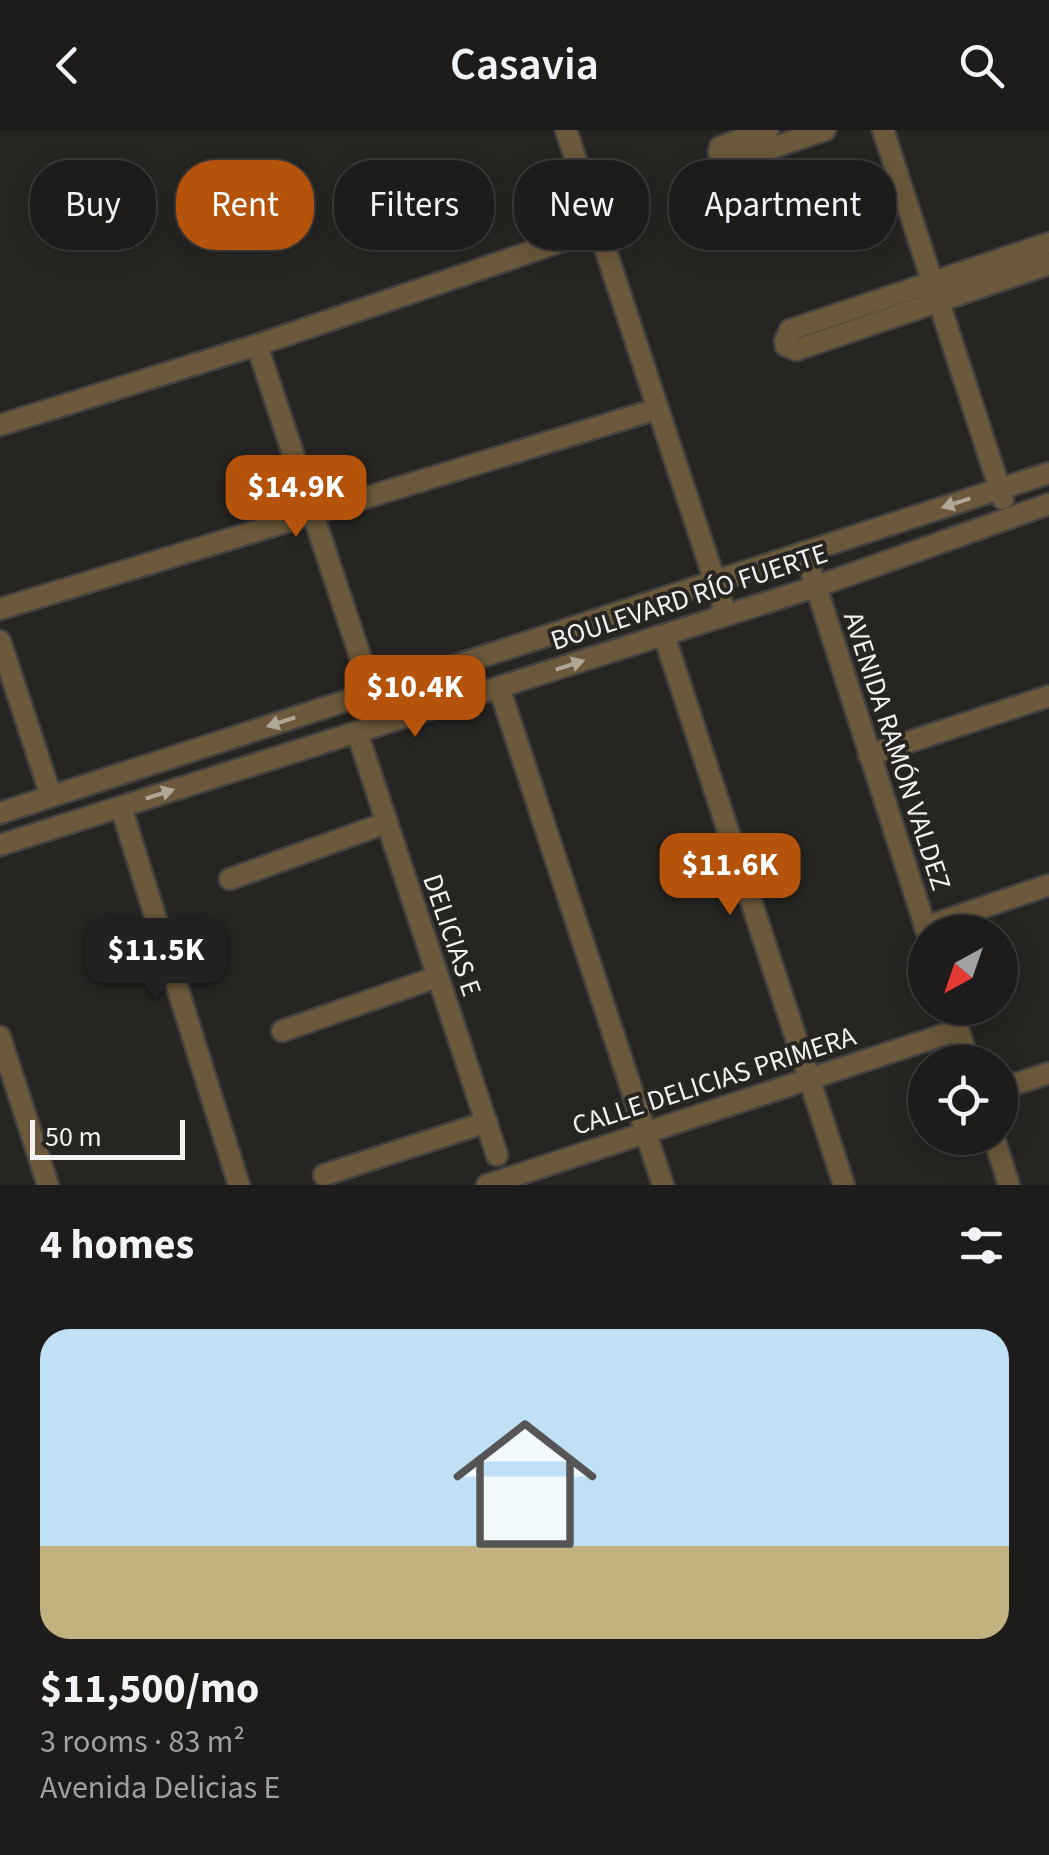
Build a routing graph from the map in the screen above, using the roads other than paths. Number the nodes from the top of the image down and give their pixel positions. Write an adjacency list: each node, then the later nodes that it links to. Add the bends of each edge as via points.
1 (566, 130): 5 (street)
2 (768, 130): 3 (street, via 720,147 723,161)
3 (824, 130)
4 (883, 130): 10 (street)
5 (576, 160)
6 (1049, 243): 10 (street)
7 (536, 250): 11 (street)
8 (605, 250): 12 (street)
9 (1049, 264): 10 (street)
10 (936, 292): 10 (street, via 790,330 786,346 796,350); 15 (street)
11 (257, 344): 13 (street); 17 (street, DELICIAS E)
12 (657, 409): 17 (street); 20 (street)
13 (0, 425)
14 (1049, 473): 15 (street, BOULEVARD RÍO FUERTE)
15 (1000, 489): 18 (street); 19 (street, BOULEVARD RÍO FUERTE, one-way to 19)
16 (1049, 504): 18 (street, BOULEVARD RÍO FUERTE)
17 (314, 515): 22 (street); 27 (street, DELICIAS E)
18 (1009, 517): 21 (street, BOULEVARD RÍO FUERTE)
19 (805, 552): 20 (street, BOULEVARD RÍO FUERTE); 21 (street, AVENIDA RAMÓN VALDEZ)
20 (715, 581): 23 (street); 27 (street, BOULEVARD RÍO FUERTE)
21 (815, 587): 23 (street, BOULEVARD RÍO FUERTE); 30 (street, AVENIDA RAMÓN VALDEZ)
22 (0, 610)
23 (726, 615): 24 (street, BOULEVARD RÍO FUERTE)
24 (664, 635): 26 (street, BOULEVARD RÍO FUERTE, one-way to 24); 47 (street)
25 (0, 641): 31 (street)
26 (500, 687): 29 (street, BOULEVARD RÍO FUERTE); 50 (street)
27 (372, 692): 29 (street, DELICIAS E); 31 (street, BOULEVARD RÍO FUERTE, one-way to 31)
28 (1049, 696): 30 (street)
29 (367, 729): 32 (street, BOULEVARD RÍO FUERTE, one-way to 29); 34 (street, DELICIAS E)
30 (869, 755): 38 (street, AVENIDA RAMÓN VALDEZ)
31 (51, 796): 33 (street, BOULEVARD RÍO FUERTE)
32 (121, 806): 35 (street, BOULEVARD RÍO FUERTE); 55 (street)
33 (0, 813)
34 (386, 824): 36 (street); 40 (street, DELICIAS E)
35 (0, 845)
36 (230, 878)
37 (1049, 885): 39 (street)
38 (921, 915)
39 (967, 915)
40 (437, 977): 43 (street); 49 (street, DELICIAS E)
41 (956, 1025): 42 (street)
42 (958, 1030): 45 (street); 47 (street, CALLE DELICIAS PRIMERA)
43 (282, 1031)
44 (0, 1037): 54 (street)
45 (963, 1045)
46 (1049, 1073): 48 (street)
47 (810, 1079): 50 (street, CALLE DELICIAS PRIMERA); 58 (street)
48 (1018, 1082)
49 (487, 1122): 51 (street, DELICIAS E); 53 (street)
50 (646, 1132): 56 (street, CALLE DELICIAS PRIMERA); 57 (street)
51 (496, 1154)
52 (999, 1155): 59 (street)
53 (324, 1176)
54 (48, 1185)
55 (239, 1185)
56 (487, 1185)
57 (663, 1185)
58 (844, 1185)
59 (1009, 1185)

